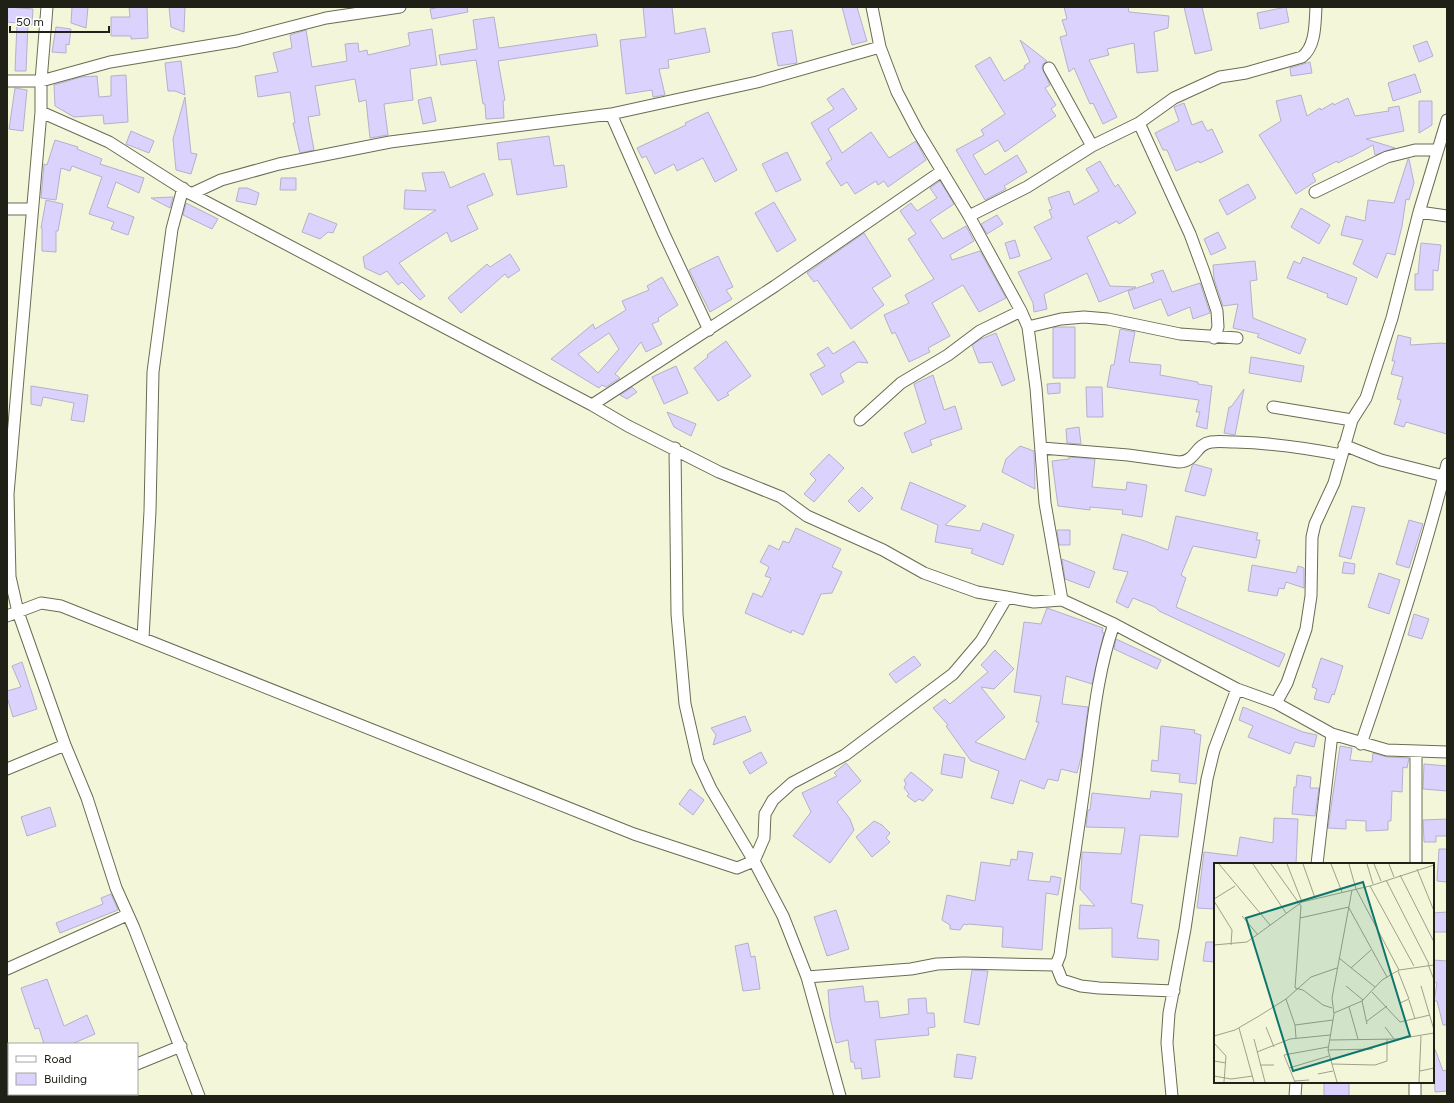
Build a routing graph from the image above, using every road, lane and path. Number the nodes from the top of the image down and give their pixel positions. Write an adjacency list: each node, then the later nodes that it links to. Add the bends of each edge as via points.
1 (47, 7): 8 (street)
2 (400, 7): 8 (street, via 326,18 237,41 110,62)
3 (872, 7): 5 (street)
4 (1316, 7): 12 (street, via 1311,45 1308,53 1302,57 1220,78 1174,98)
5 (880, 47): 10 (street, via 757,82); 15 (street, via 897,92)
6 (1049, 68): 13 (street)
7 (7, 81): 8 (street)
8 (41, 81): 9 (street)
9 (41, 112): 16 (street, via 109,142); 19 (street)
10 (611, 114): 16 (street, via 390,142 279,164); 25 (street)
11 (1447, 120): 14 (street)
12 (1139, 123): 13 (street); 26 (street, via 1190,234 1204,272 1217,311 1218,327)
13 (1092, 146): 21 (street, via 1027,188)
14 (1438, 150): 17 (street, via 1415,150 1387,157); 20 (street)
15 (942, 171): 21 (street); 25 (street)
16 (187, 191): 28 (street); 44 (street, via 172,228 153,372 150,511)
17 (1315, 192)
18 (7, 209): 19 (street)
19 (32, 209): 35 (street)
20 (1419, 212): 22 (street); 31 (street, via 1385,340 1366,398)
21 (970, 216): 23 (street)
22 (1447, 216)
23 (1021, 311): 24 (street); 30 (street, via 980,331 948,355 902,383)
24 (1028, 327): 26 (street, via 1061,319 1084,317); 33 (street)
25 (710, 330): 28 (street)
26 (1214, 338): 27 (street)
27 (1237, 338)
28 (592, 405): 32 (street, via 628,426)
29 (1273, 407): 31 (street)
30 (860, 420)
31 (1352, 420): 34 (street)
32 (675, 448): 39 (street, via 719,472 781,497 807,516 883,550 924,573 977,592); 53 (street, via 677,614 685,704 698,761 711,789)
33 (1042, 448): 34 (street, via 1179,462 1191,458 1202,444 1212,442 1255,442 1309,449); 40 (street, via 1044,503)
34 (1343, 450): 37 (street); 46 (street, via 1334,483 1315,524 1312,537 1311,596 1306,629 1287,683)
35 (10, 453): 38 (street)
36 (1447, 464): 37 (street)
37 (1444, 476): 48 (street, via 1397,640)
38 (9, 577): 41 (street)
39 (1007, 597): 40 (street, via 1034,602); 53 (street, via 981,641 953,674 845,755 792,783 773,800 764,814 764,838)
40 (1062, 600): 43 (street)
41 (18, 612): 42 (street); 44 (street, via 41,603 61,606); 49 (street)
42 (7, 616)
43 (1114, 624): 45 (street); 57 (street, via 1105,650 1093,710 1060,955)
44 (143, 638): 53 (street, via 634,834 737,868)
45 (1237, 689): 46 (street); 60 (street, via 1214,750 1207,779)
46 (1276, 703): 47 (street)
47 (1332, 734): 48 (street); 54 (street)
48 (1361, 744): 50 (street, via 1387,750)
49 (65, 745): 52 (street); 56 (street, via 87,798 116,888)
50 (1416, 751): 51 (street); 55 (street)
51 (1447, 752)
52 (7, 769)
53 (754, 861): 59 (street, via 782,916)
54 (1317, 863)
55 (1416, 863)
56 (128, 914): 58 (street); 61 (street)
57 (1056, 965): 59 (street, via 937,964 911,969); 60 (street, via 1062,980 1081,986)
58 (7, 969)
59 (807, 977): 66 (street)
60 (1174, 991): 67 (street, via 1166,1043)
61 (181, 1046): 62 (street); 65 (street)
62 (138, 1064)
63 (1296, 1083): 68 (street)
64 (1415, 1083): 69 (street)
65 (199, 1096)
66 (840, 1096)
67 (1172, 1096)
68 (1295, 1096)
69 (1415, 1096)

